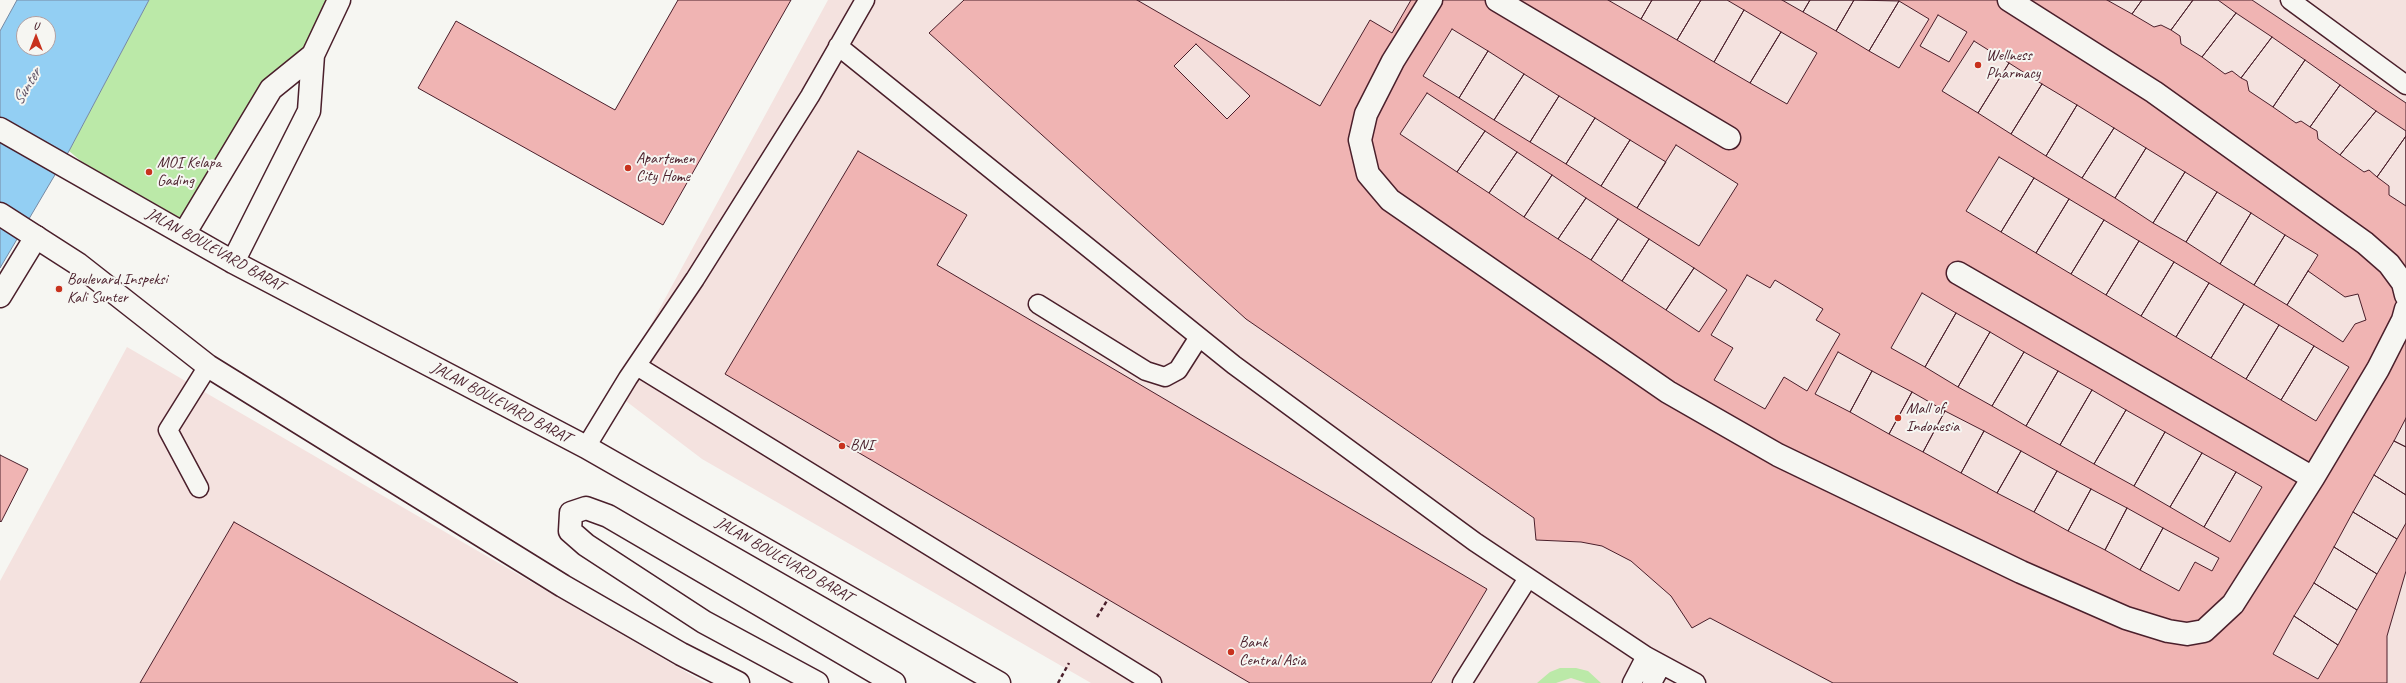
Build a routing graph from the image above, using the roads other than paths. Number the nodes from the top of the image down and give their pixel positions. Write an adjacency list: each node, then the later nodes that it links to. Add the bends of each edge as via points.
1 (339, 0): 8 (street)
2 (865, 0): 7 (lane)
3 (1431, 0): 25 (street, via 1393,61 1366,114 1360,140 1368,174 1390,200 1668,392 1778,455 2021,572 2126,618 2187,634 2204,631 2233,604)
4 (1497, 0): 11 (street)
5 (2009, 0): 17 (street, via 2154,92 2365,243 2389,264 2403,282)
6 (2290, 0): 9 (lane)
7 (838, 46): 21 (lane); 23 (lane, via 810,96)
8 (313, 55): 13 (street, via 270,89); 15 (street, via 309,111)
9 (2406, 84)
10 (0, 129): 13 (street, JALAN BOULEVARD BARAT)
11 (1729, 138)
12 (0, 214): 14 (street)
13 (184, 234): 15 (street, JALAN BOULEVARD BARAT)
14 (34, 236): 18 (street); 22 (street, via 78,264)
15 (233, 262): 24 (street, JALAN BOULEVARD BARAT)
16 (1958, 273): 25 (street)
17 (2406, 294)
18 (0, 296)
19 (1038, 304): 21 (lane, via 1146,371 1165,376 1178,370)
20 (2406, 309): 25 (street, via 2378,369)
21 (1199, 337): 27 (lane, via 1475,542)
22 (208, 366): 26 (lane, via 168,430); 30 (street, via 563,586 681,654)
23 (637, 366): 24 (lane); 34 (lane)
24 (586, 447): 33 (street, JALAN BOULEVARD BARAT)
25 (2313, 478)
26 (198, 488)
27 (1528, 578): 28 (lane); 35 (lane)
28 (1646, 656): 29 (lane); 36 (lane)
29 (1661, 666): 37 (lane); 38 (lane)
30 (738, 683)
31 (817, 683): 32 (street, via 704,622 586,545 570,531 571,513 586,508 608,516)
32 (894, 683)
33 (999, 683)
34 (1152, 683)
35 (1462, 683)
36 (1632, 683)
37 (1652, 683)
38 (1696, 683)

